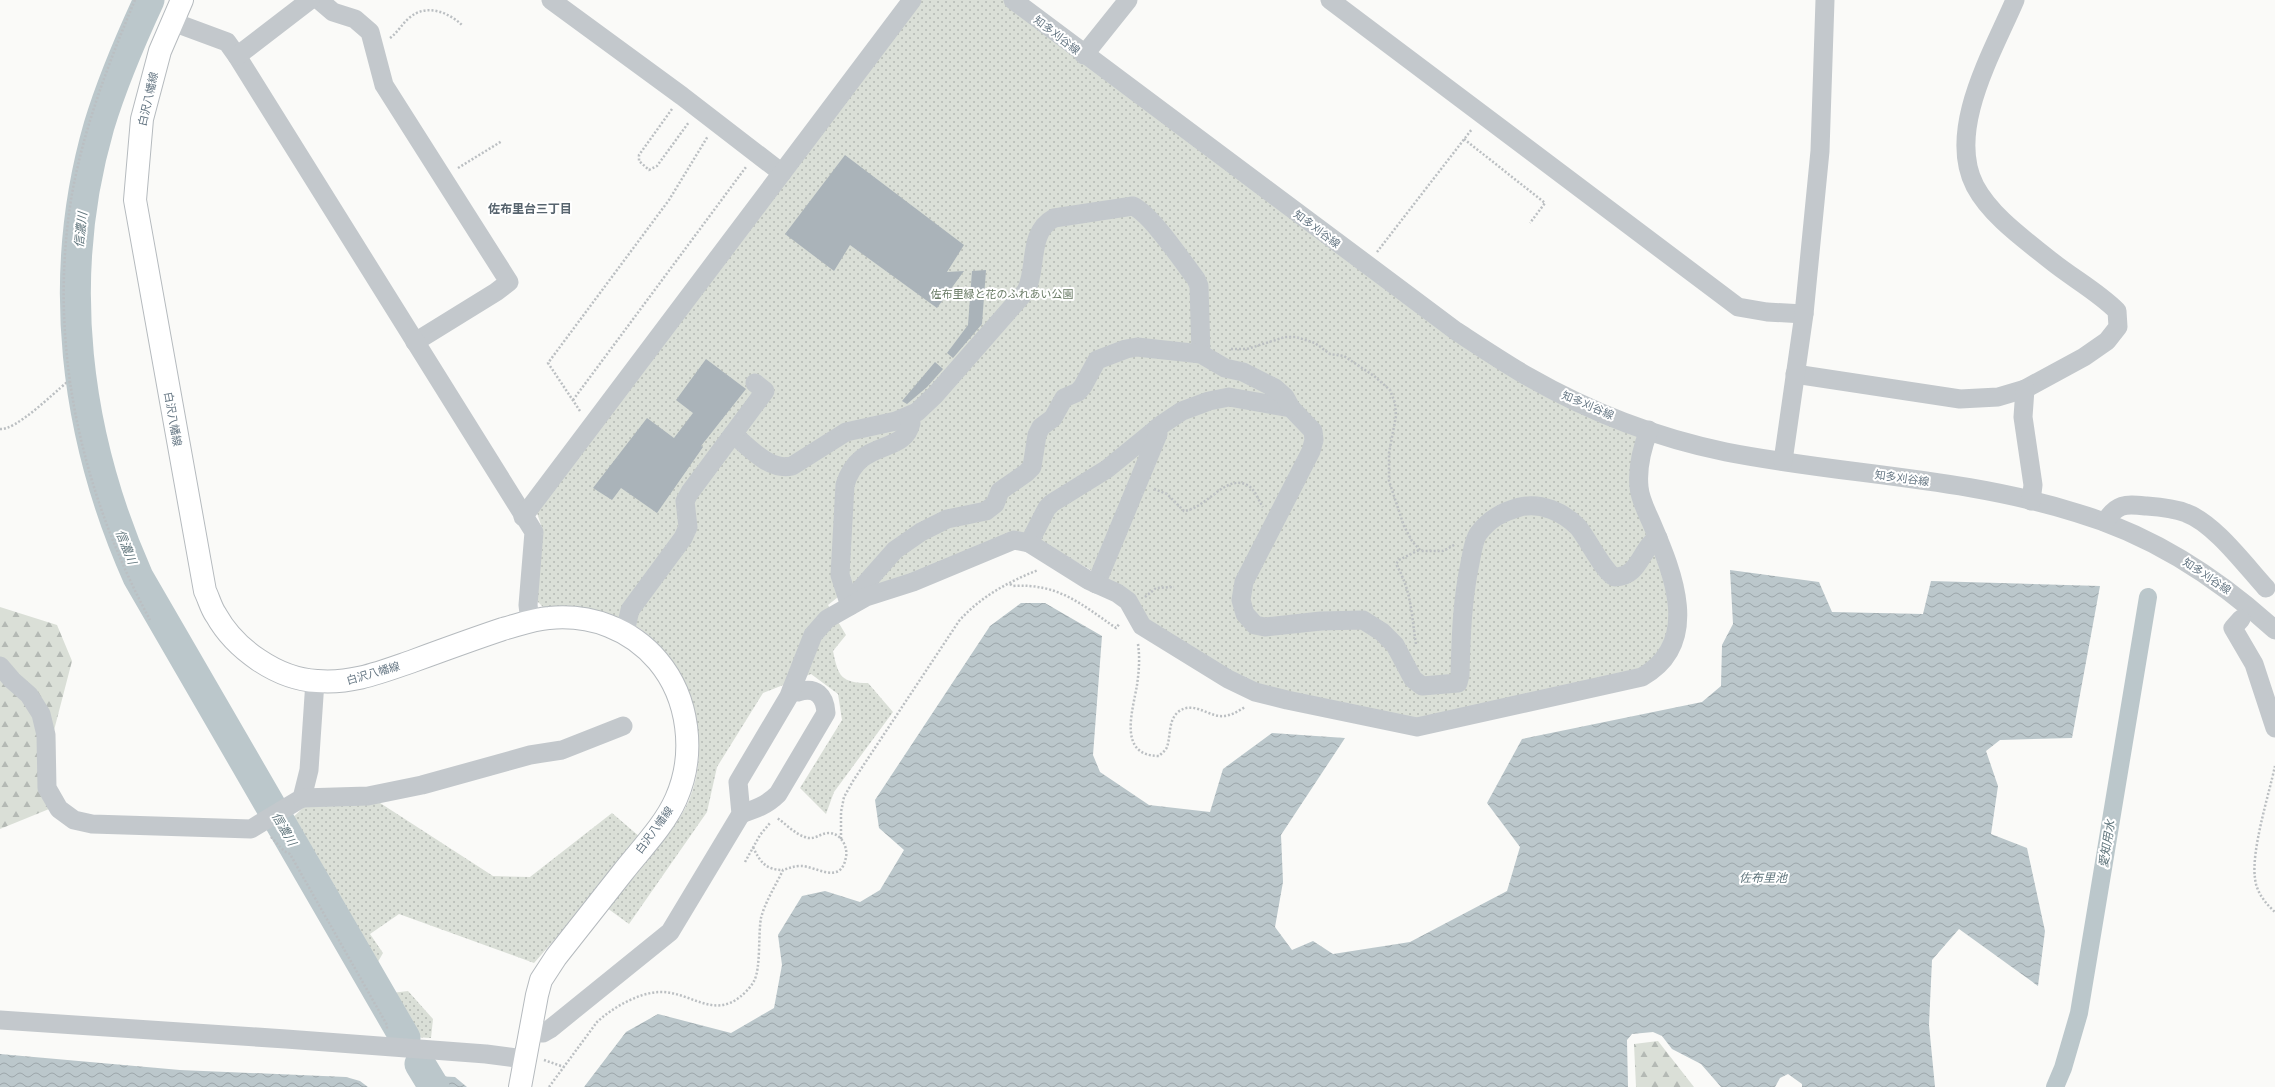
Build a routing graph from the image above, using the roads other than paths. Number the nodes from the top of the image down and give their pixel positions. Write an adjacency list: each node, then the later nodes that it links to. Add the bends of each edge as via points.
1 (182, 0): 11 (main road, 白沢八幡線)
2 (310, 0): 13 (street)
3 (319, 0): 16 (street, via 333,12 355,19 370,32 384,85 509,282)
4 (551, 0): 14 (street)
5 (912, 0): 14 (street)
6 (1013, 0): 12 (street, 知多刈谷線)
7 (1128, 0): 12 (street)
8 (1330, 0): 15 (street, via 1738,307)
9 (1825, 0): 15 (street, via 1820,151)
10 (2015, 0): 20 (street, via 1973,100 1966,124 1968,163 1975,185 1988,204 2011,228 2051,261 2103,297 2117,311 2118,327 2107,341 2084,357)
11 (172, 22): 13 (street, via 227,42); 40 (main road, 白沢八幡線, via 154,72 142,119 135,200 205,591 216,615 248,654 282,672)
12 (1084, 55): 24 (street, 知多刈谷線, via 1456,331 1527,376 1578,402)
13 (237, 56): 16 (street)
14 (782, 173): 28 (street)
15 (1804, 314): 18 (street)
16 (415, 342): 28 (street)
17 (1201, 350): 21 (street, via 1225,368 1243,372 1275,388 1286,397); 22 (street, via 1199,286 1196,279 1139,209 1133,206 1054,218 1046,222 1041,229 1033,251 1031,282 1026,291 935,395); 34 (street, via 1137,347 1097,360 1078,392 1064,398 1053,418 1041,427 1037,435 1032,466 1026,473 1000,491 995,504 986,511 947,519 920,532 895,550 857,593)
18 (1795, 374): 20 (street, via 1960,399 1998,397); 26 (street)
19 (755, 382): 25 (street, via 765,391)
20 (2025, 389): 27 (street, via 2023,417 2033,485)
21 (1291, 408): 23 (street, via 1229,397 1182,411); 30 (street, via 1313,431 1314,440 1311,451 1244,582 1241,600 1245,614 1255,625 1265,627 1321,620 1363,620 1382,632 1395,645 1413,679 1422,686 1458,683 1462,617 1470,562 1477,535 1492,518 1508,510 1530,505 1544,506 1564,516 1578,527 1611,576 1617,577 1636,567 1652,540)
22 (909, 417): 25 (street, via 846,432 792,466 782,468 771,465); 34 (street, via 911,423 904,437 896,443 867,454 857,461 849,472 840,575)
23 (1157, 428): 31 (street, via 1107,468 1052,503); 33 (street, via 1158,434)
24 (1649, 430): 26 (street, 知多刈谷線, via 1725,452); 30 (street, via 1641,449 1639,487)
25 (733, 434): 38 (street, via 685,501 688,527 686,533 630,610)
26 (1783, 461): 27 (street, 知多刈谷線, via 1919,480)
27 (2031, 501): 29 (street, 知多刈谷線)
28 (523, 517): 36 (street, via 534,532 528,605)
29 (2105, 522): 32 (street, via 2118,506 2127,504 2169,508 2187,513 2202,522); 35 (street, 知多刈谷線, via 2175,555 2230,592)
30 (1658, 538): 33 (street, via 1678,601 1677,635 1671,651 1653,671 1642,677 1417,727 1262,693 1228,679 1142,626 1128,601)
31 (1028, 543): 33 (street); 34 (street, via 1014,540)
32 (2271, 581): 35 (street)
33 (1096, 584)
34 (854, 603): 41 (street, via 827,619 813,636)
35 (2247, 614): 37 (street, 知多刈谷線); 43 (street, via 2233,628 2254,664)
36 (530, 621): 38 (main road, 白沢八幡線, via 550,618 584,619 601,622); 40 (main road, 白沢八幡線, via 373,675 347,682)
37 (2275, 630)
38 (625, 632): 47 (main road, 白沢八幡線, via 663,667 684,710 687,730 683,781 675,801 658,829 556,957 541,980)
39 (0, 666): 44 (street, via 29,695 41,714 46,735 47,788 59,809 74,820 92,824 251,830)
40 (315, 681): 44 (street, via 309,770)
41 (792, 689): 45 (street, via 738,782); 45 (street, via 798,692 808,688 815,691 825,704 826,713 778,794 760,808)
42 (623, 726): 44 (street, via 562,750 530,755 422,785 368,796)
43 (2275, 728)
44 (302, 798)
45 (741, 814): 47 (street, via 670,932 550,1029 543,1033)
46 (0, 1020): 48 (street)
47 (529, 1031): 48 (main road, 白沢八幡線)
48 (524, 1059): 49 (main road, 白沢八幡線)
49 (520, 1087)

